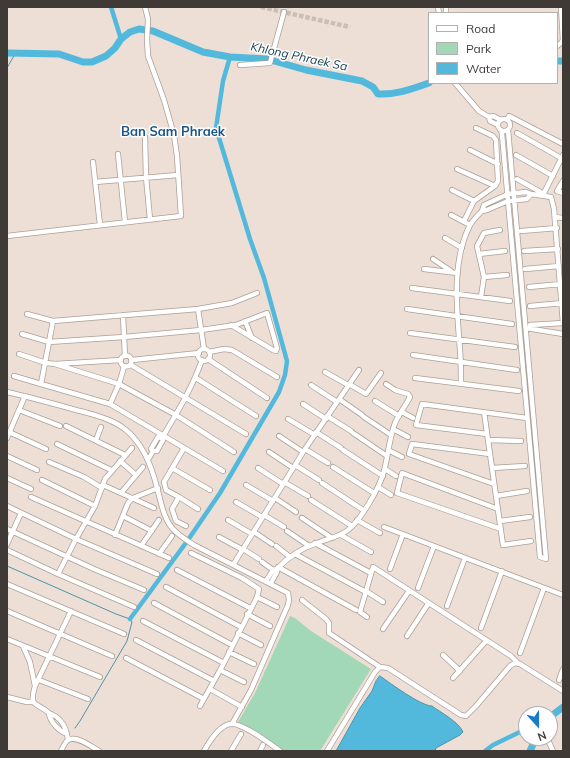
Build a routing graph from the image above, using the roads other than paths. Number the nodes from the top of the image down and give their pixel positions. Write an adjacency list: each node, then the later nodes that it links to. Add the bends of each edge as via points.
1 (145, 7): 25 (street, via 148,19 148,56 171,122)
2 (561, 7): 4 (street)
3 (284, 12): 6 (street, via 270,62)
4 (560, 20): 5 (street)
5 (562, 41)
6 (240, 65)
7 (455, 84): 8 (street, via 479,111)
8 (489, 117): 9 (street); 11 (street, via 490,121)
9 (501, 120): 10 (street); 11 (street)
10 (507, 120): 14 (street, via 510,124); 17 (street, via 509,116)
11 (498, 125): 13 (street)
12 (476, 128): 23 (street, via 494,136)
13 (501, 130): 14 (street); 34 (street)
14 (508, 130): 34 (street)
15 (517, 133): 21 (street)
16 (145, 137): 27 (street)
17 (563, 144)
18 (470, 150): 23 (street)
19 (118, 154): 29 (street)
20 (516, 155): 26 (street)
21 (562, 157): 26 (street)
22 (93, 162): 31 (street)
23 (498, 164): 32 (street, via 498,181)
24 (457, 169): 32 (street)
25 (178, 175): 27 (street); 44 (street, via 181,216)
26 (553, 176): 37 (street)
27 (146, 177): 29 (street); 44 (street)
28 (517, 179): 37 (street)
29 (120, 180): 31 (street); 46 (street)
30 (563, 181): 35 (street, via 557,191)
31 (95, 182): 48 (street)
32 (495, 186): 38 (street)
33 (452, 190): 38 (street)
34 (510, 193): 36 (street); 39 (street); 40 (street, via 484,205)
35 (563, 193)
36 (531, 194): 37 (street); 39 (street, via 527,199)
37 (543, 195): 42 (street, via 551,197)
38 (474, 201): 45 (street)
39 (511, 201): 40 (street); 70 (street)
40 (482, 211): 47 (street)
41 (451, 215): 45 (street)
42 (556, 217): 43 (street); 49 (street)
43 (563, 218)
44 (150, 219): 46 (street)
45 (464, 221): 47 (street)
46 (125, 222): 48 (street)
47 (470, 224): 56 (street)
48 (100, 225): 52 (street)
49 (557, 228): 51 (street); 54 (street)
50 (500, 230): 60 (street, via 484,233 477,246)
51 (521, 231)
52 (7, 236)
53 (445, 238): 56 (street)
54 (557, 240): 55 (street); 57 (street)
55 (563, 241)
56 (462, 248): 66 (street)
57 (558, 249): 59 (street); 62 (street)
58 (505, 251): 60 (street)
59 (524, 251)
60 (479, 254): 68 (street)
61 (433, 259): 66 (street)
62 (561, 260): 63 (street)
63 (559, 266): 65 (street); 69 (street)
64 (424, 269): 66 (street)
65 (525, 269)
66 (455, 273): 74 (street)
67 (507, 275): 68 (street)
68 (484, 277): 75 (street)
69 (561, 282): 71 (street); 77 (street)
70 (518, 284): 88 (street); 142 (street)
71 (529, 287)
72 (412, 288): 74 (street)
73 (257, 293): 79 (street, via 232,303)
74 (457, 294): 75 (street); 83 (street)
75 (481, 297): 76 (street)
76 (510, 301)
77 (562, 303): 78 (street); 88 (street, via 563,323)
78 (530, 306)
79 (198, 308): 82 (street); 89 (street)
80 (407, 309): 83 (street)
81 (27, 314): 84 (street)
82 (123, 315): 84 (street); 93 (street)
83 (457, 316): 86 (street); 95 (street)
84 (53, 321): 96 (street)
85 (245, 321): 87 (street); 94 (street); 94 (street, via 267,313 276,351)
86 (512, 324)
87 (231, 325): 89 (street); 94 (street)
88 (528, 326): 92 (street); 142 (street, via 546,559 540,557)
89 (201, 330): 93 (street); 98 (street)
90 (410, 333): 95 (street)
91 (22, 334): 96 (street)
92 (563, 334)
93 (124, 337): 96 (street); 103 (street)
94 (252, 338)
95 (459, 339): 97 (street); 107 (street)
96 (49, 342): 108 (street)
97 (515, 347)
98 (204, 349): 99 (street); 100 (street)
99 (209, 352): 104 (street, via 210,356); 117 (street, via 232,350)
100 (198, 353): 104 (street, via 199,358); 106 (street)
101 (19, 354): 108 (street)
102 (413, 356): 107 (street)
103 (123, 358): 105 (street); 106 (street, via 130,357); 110 (street, via 121,363)
104 (205, 360): 118 (street); 131 (street)
105 (77, 362): 109 (street); 111 (street)
106 (131, 362): 110 (street, via 128,367); 130 (street)
107 (461, 362): 113 (street); 123 (street)
108 (46, 363): 109 (street); 120 (street)
109 (55, 364): 111 (street)
110 (124, 367): 121 (street)
111 (74, 370): 121 (street)
112 (359, 370): 125 (street)
113 (517, 370)
114 (325, 372): 125 (street)
115 (381, 373): 128 (street)
116 (14, 376): 120 (street)
117 (277, 377)
118 (196, 378): 130 (street); 139 (street)
119 (415, 378): 123 (street)
120 (41, 384): 133 (street)
121 (119, 384): 133 (street); 138 (street)
122 (386, 384): 137 (street, via 410,395)
123 (461, 384): 126 (street)
124 (312, 385): 132 (street)
125 (349, 385): 128 (street); 132 (street)
126 (520, 391)
127 (7, 392): 129 (street)
128 (366, 394): 137 (street)
129 (25, 396): 135 (street); 173 (street, via 112,422 132,436)
130 (185, 398): 138 (street); 149 (street)
131 (267, 398)
132 (338, 401): 140 (street); 152 (street)
133 (110, 404): 154 (street)
134 (303, 404): 140 (street)
135 (19, 410): 144 (street); 148 (street)
136 (484, 412): 142 (street); 151 (street); 151 (street, via 422,404 416,425)
137 (400, 414): 141 (street); 147 (street)
138 (176, 416): 154 (street); 166 (street)
139 (256, 416)
140 (326, 417): 150 (street); 171 (street)
141 (413, 418)
142 (528, 418)
143 (288, 419): 150 (street)
144 (60, 426)
145 (66, 426): 157 (street)
146 (101, 427): 157 (street)
147 (393, 429): 152 (street); 155 (street)
148 (9, 432): 156 (street); 163 (street)
149 (246, 434)
150 (316, 434): 164 (street); 189 (street)
151 (487, 434): 158 (street)
152 (391, 435): 165 (street)
153 (278, 436): 164 (street)
154 (162, 437): 162 (street); 173 (street, via 158,437)
155 (408, 437)
156 (7, 438)
157 (96, 440): 169 (street)
158 (488, 440): 159 (street); 168 (street)
159 (521, 441)
160 (57, 444): 186 (street)
161 (132, 448): 169 (street)
162 (184, 448): 181 (street); 187 (street)
163 (46, 449)
164 (304, 450): 176 (street); 177 (street)
165 (388, 450): 171 (street); 172 (street)
166 (234, 452)
167 (269, 452): 177 (street)
168 (490, 454): 183 (street); 194 (street, via 412,444 409,454)
169 (125, 455): 174 (street)
170 (7, 456): 185 (street)
171 (387, 456): 184 (street)
172 (402, 457)
173 (148, 460): 198 (street)
174 (120, 461): 186 (street); 188 (street)
175 (49, 462): 196 (street)
176 (328, 463)
177 (294, 466): 193 (street); 216 (street)
178 (525, 466): 183 (street)
179 (143, 467): 188 (street)
180 (333, 467): 203 (street)
181 (172, 468): 200 (street); 207 (street, via 164,482 166,490)
182 (258, 468): 193 (street)
183 (492, 468): 194 (street)
184 (385, 469): 189 (street); 190 (street)
185 (37, 470)
186 (111, 470): 196 (street)
187 (223, 471)
188 (136, 475): 202 (street)
189 (383, 476): 197 (street)
190 (396, 476)
191 (7, 478): 199 (street)
192 (42, 480): 212 (street)
193 (284, 483): 209 (street); 229 (street)
194 (494, 484): 205 (street)
195 (246, 485): 209 (street)
196 (102, 486): 202 (street); 212 (street)
197 (378, 487): 203 (street); 204 (street)
198 (158, 488): 208 (street); 260 (street, via 161,503 172,528 194,545)
199 (31, 489)
200 (210, 490)
201 (527, 492): 205 (street)
202 (121, 493): 208 (street)
203 (374, 493): 216 (street)
204 (391, 495)
205 (496, 496): 215 (street)
206 (31, 497): 227 (street)
207 (179, 497): 214 (street); 228 (street, via 172,509 176,521)
208 (132, 498): 213 (street); 219 (street)
209 (274, 499): 217 (street); 220 (street)
210 (236, 502): 220 (street)
211 (7, 506): 218 (street)
212 (95, 506): 227 (street)
213 (154, 508)
214 (198, 509)
215 (498, 509): 226 (street); 232 (street, via 402,473 397,493)
216 (364, 510): 225 (street)
217 (296, 512)
218 (21, 513): 234 (street); 243 (street)
219 (123, 516): 233 (street); 238 (street)
220 (263, 516): 235 (street); 248 (street)
221 (530, 517): 226 (street)
222 (302, 518): 242 (street)
223 (159, 520): 233 (street)
224 (228, 520): 235 (street)
225 (357, 520): 229 (street); 236 (street)
226 (500, 521): 232 (street)
227 (85, 522): 238 (street); 243 (street)
228 (186, 526)
229 (352, 526): 239 (street)
230 (384, 527): 237 (street)
231 (7, 529): 234 (street)
232 (501, 529): 244 (street, via 503,545)
233 (152, 531): 247 (street)
234 (13, 532): 246 (street); 256 (street)
235 (253, 533): 251 (street); 257 (street)
236 (380, 533)
237 (403, 534): 249 (street); 262 (street)
238 (115, 535): 247 (street)
239 (341, 535): 242 (street); 252 (street)
240 (172, 536): 254 (street)
241 (219, 537): 251 (street)
242 (332, 538): 245 (street)
243 (76, 539): 256 (street); 267 (street)
244 (531, 541)
245 (315, 543): 248 (street); 265 (street)
246 (7, 544)
247 (141, 546): 254 (street)
248 (309, 546): 255 (street)
249 (434, 546): 259 (street); 271 (street)
250 (7, 550): 266 (street)
251 (243, 550): 260 (street); 261 (street)
252 (371, 552)
253 (191, 553): 277 (street, via 258,587)
254 (159, 554): 258 (street)
255 (295, 554): 257 (street); 274 (street)
256 (67, 556): 266 (street); 273 (street)
257 (290, 557): 261 (street)
258 (169, 558)
259 (466, 558): 264 (street); 282 (street)
260 (234, 565): 268 (street)
261 (276, 569): 268 (street); 286 (street)
262 (390, 569)
263 (177, 570): 285 (street)
264 (502, 571): 272 (street); 294 (street)
265 (369, 572)
266 (58, 574): 283 (street)
267 (157, 574)
268 (269, 582): 333 (street, via 288,593 289,600)
269 (7, 584): 288 (street)
270 (166, 587): 293 (street)
271 (418, 588)
272 (544, 588): 276 (street); 307 (street)
273 (144, 590)
274 (365, 591): 275 (street, via 373,567); 279 (street); 290 (street, via 360,612)
275 (409, 591): 281 (street); 295 (street)
276 (563, 595)
277 (257, 597): 284 (street); 285 (street)
278 (302, 600): 315 (street, via 326,619 329,623 329,633)
279 (383, 602)
280 (154, 603): 304 (street)
281 (428, 604): 299 (street); 302 (street)
282 (447, 606)
283 (134, 607)
284 (277, 607)
285 (250, 608): 289 (street)
286 (356, 610)
287 (7, 611): 296 (street)
288 (72, 611): 296 (street); 297 (street)
289 (247, 614): 292 (street); 293 (street)
290 (367, 617)
291 (143, 621): 312 (street)
292 (270, 626)
293 (241, 627): 298 (street)
294 (481, 628)
295 (383, 629)
296 (61, 634): 309 (street); 310 (street)
297 (124, 634)
298 (238, 634): 303 (street); 304 (street)
299 (407, 636)
300 (7, 639): 305 (street)
301 (136, 640): 323 (street)
302 (486, 641): 313 (street); 318 (street)
303 (261, 644)
304 (232, 645): 306 (street)
305 (23, 646): 310 (street); 325 (street)
306 (229, 652): 312 (street); 314 (street)
307 (520, 653)
308 (443, 655): 318 (street)
309 (112, 656)
310 (50, 657): 319 (street); 321 (street)
311 (126, 658): 330 (street)
312 (224, 663): 317 (street)
313 (518, 663): 315 (street, via 510,666 466,716 388,668); 327 (street)
314 (254, 664)
315 (380, 667): 344 (street)
316 (563, 669): 322 (street)
317 (220, 670): 323 (street); 324 (street)
318 (460, 671): 320 (street)
319 (100, 677)
320 (453, 678)
321 (40, 680): 325 (street); 329 (street)
322 (559, 680)
323 (214, 681): 326 (street)
324 (244, 682)
325 (36, 686): 331 (street)
326 (210, 689): 330 (street); 333 (street)
327 (563, 691)
328 (7, 697): 331 (street)
329 (88, 699)
330 (204, 699): 332 (street)
331 (33, 702): 336 (street, via 49,713 49,717 60,732 67,734)
332 (200, 706)
333 (242, 707): 334 (street)
334 (232, 724): 340 (street, via 218,732); 343 (street)
335 (241, 734): 341 (street)
336 (68, 740): 338 (street); 339 (street, via 78,739)
337 (262, 745): 342 (street)
338 (61, 751)
339 (99, 751)
340 (204, 751)
341 (231, 751)
342 (260, 751)
343 (280, 751)
344 (326, 751)

